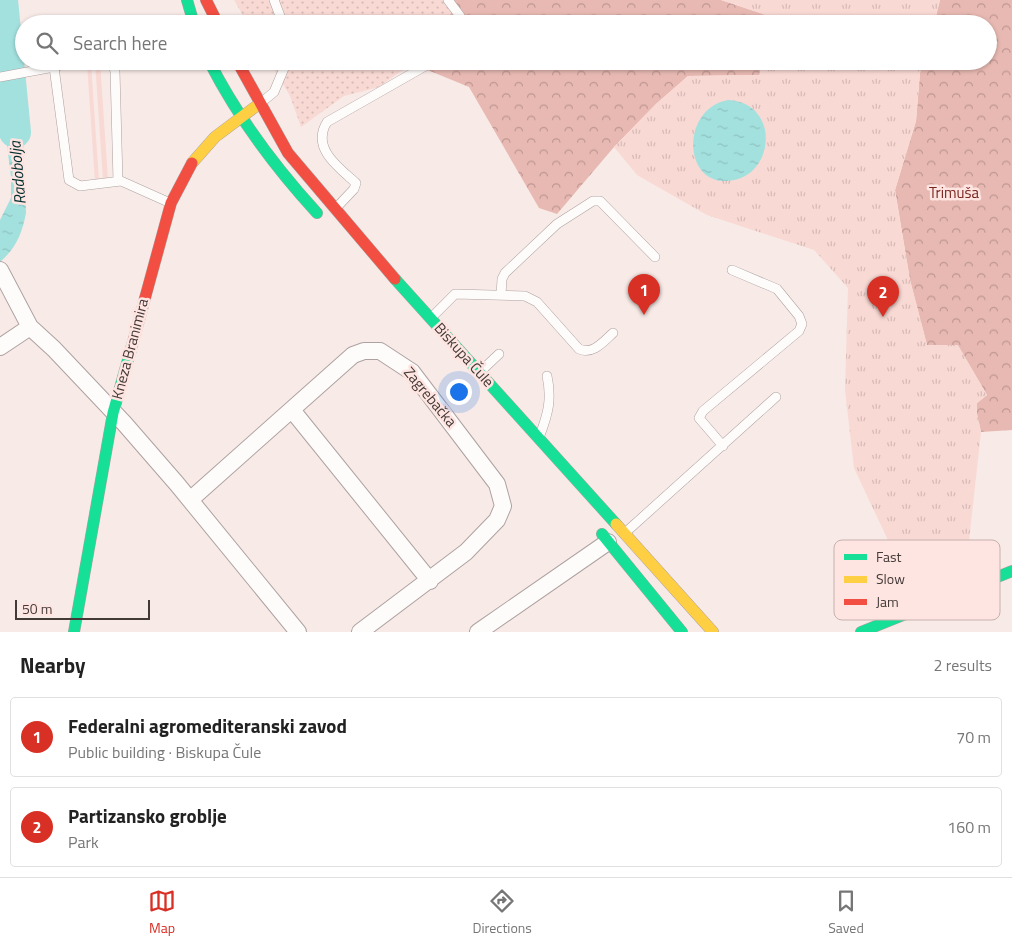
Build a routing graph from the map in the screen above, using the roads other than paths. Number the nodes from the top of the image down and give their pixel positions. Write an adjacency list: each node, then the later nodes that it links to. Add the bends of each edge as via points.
1 (188, 0): 5 (main road)
2 (206, 0): 6 (main road)
3 (274, 0): 7 (lane)
4 (448, 0): 8 (lane)
5 (192, 15)
6 (214, 15)
7 (280, 15)
8 (459, 15)
9 (38, 70): 16 (lane)
10 (54, 70): 19 (lane, via 68,180 80,186)
11 (115, 70): 19 (lane)
12 (214, 70): 18 (main road)
13 (242, 70): 17 (main road, Biskupa Čule)
14 (283, 70): 17 (lane, via 274,92)
15 (418, 70): 21 (lane, via 326,122 321,132 321,143 328,157 356,183)
16 (0, 76)
17 (260, 104): 18 (main road, Kneza Branimira); 21 (main road, Biskupa Čule, via 288,153)
18 (240, 117): 20 (main road, Kneza Branimira, via 211,138 194,158); 22 (main road, via 265,156)
19 (118, 182): 20 (lane)
20 (171, 203): 36 (main road, Kneza Branimira)
21 (335, 209): 27 (main road, Biskupa Čule)
22 (322, 219)
23 (655, 257): 26 (lane, via 600,201 593,201 557,224 505,273)
24 (732, 270): 38 (lane, via 776,289 802,324 799,331 699,418)
25 (0, 271): 28 (street)
26 (501, 295): 27 (lane, via 455,294); 29 (lane, via 525,296 537,302 579,349 586,352)
27 (431, 318): 32 (main road, Biskupa Čule)
28 (30, 327): 30 (street); 36 (street)
29 (613, 333)
30 (0, 347)
31 (499, 354): 32 (lane)
32 (480, 372): 37 (main road, Biskupa Čule)
33 (547, 376): 37 (lane, via 550,410)
34 (776, 397): 38 (lane)
35 (292, 410): 39 (street, Zagrebačka); 45 (street); 45 (street, Zagrebačka, via 354,355 364,351 380,351 398,360 424,386 497,484 503,506 484,535)
36 (112, 413): 39 (street); 47 (main road, Kneza Branimira)
37 (538, 438): 41 (main road, Biskupa Čule)
38 (722, 446): 41 (lane)
39 (190, 500): 48 (street)
40 (594, 525): 42 (main road)
41 (624, 534): 52 (main road, Biskupa Čule)
42 (608, 542): 50 (street); 51 (main road)
43 (1012, 571): 44 (main road)
44 (1000, 576)
45 (430, 580): 49 (street, Zagrebačka)
46 (891, 620): 53 (main road)
47 (74, 632)
48 (298, 632)
49 (360, 632)
50 (478, 632)
51 (682, 632)
52 (713, 632)
53 (861, 632)

